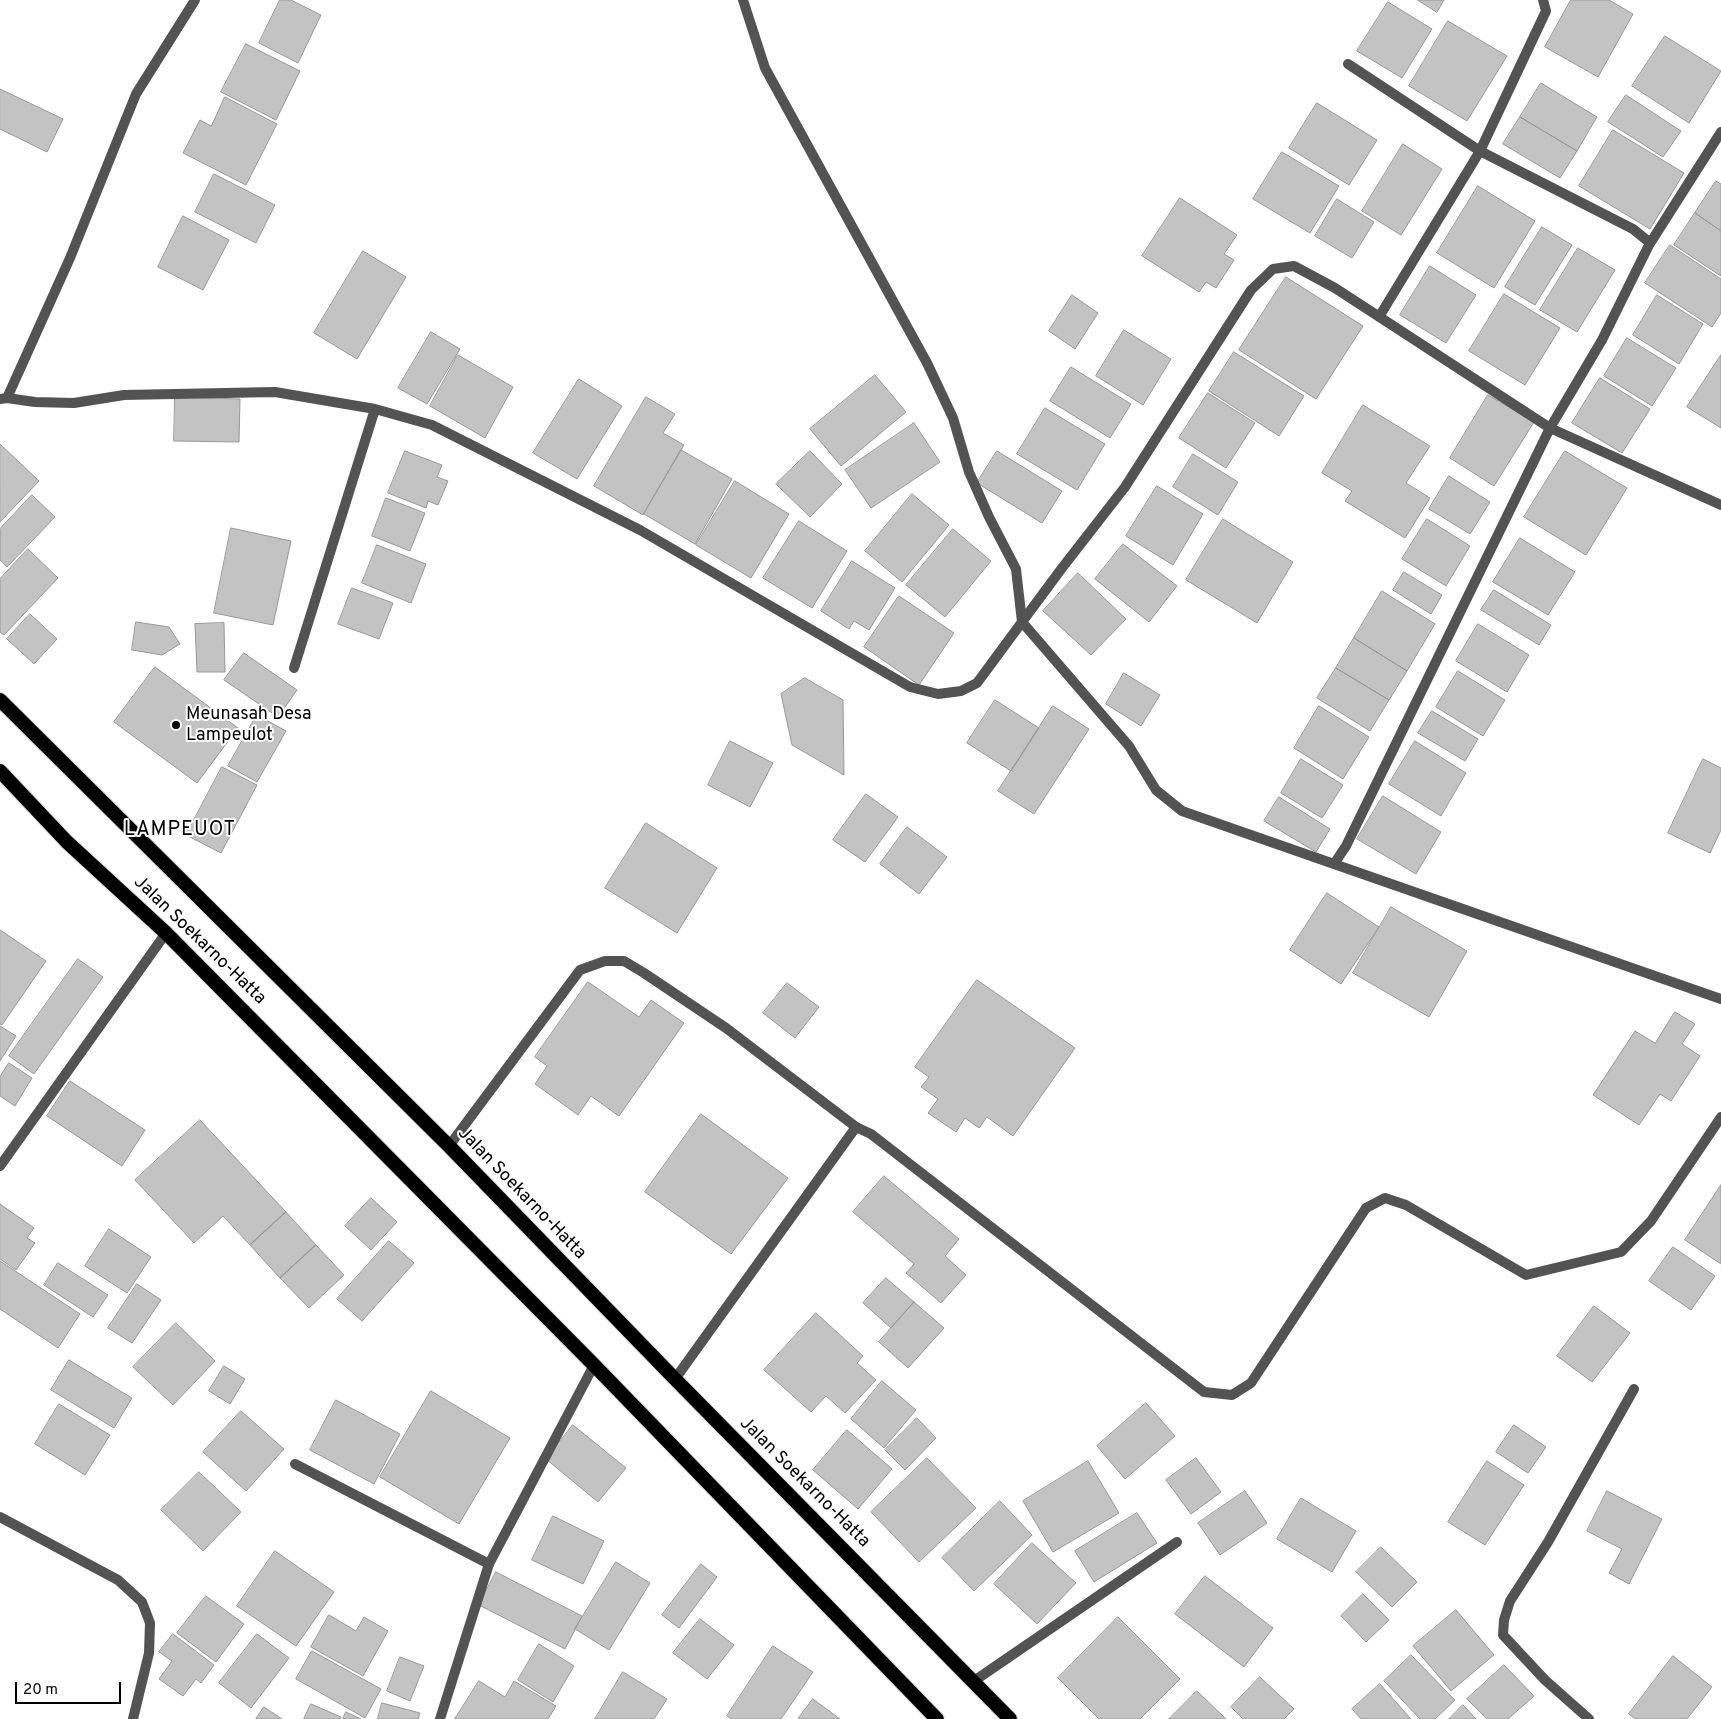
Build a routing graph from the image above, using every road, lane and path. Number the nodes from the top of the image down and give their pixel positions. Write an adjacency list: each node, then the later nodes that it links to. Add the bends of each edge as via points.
1 (195, 0): 9 (street, via 136,94 70,258)
2 (743, 0): 13 (street, via 765,68 927,364 953,418 969,472 1016,569)
3 (1543, 0): 6 (street, via 1546,11)
4 (1348, 64): 6 (street)
5 (1721, 132): 7 (street)
6 (1480, 151): 7 (street, via 1634,229); 8 (street)
7 (1649, 245): 11 (street, via 1602,340)
8 (1379, 317): 11 (street); 13 (street, via 1294,266 1273,269 1251,290 1125,487)
9 (4, 398): 10 (street, via 74,403 124,395 275,392)
10 (376, 409): 13 (street, via 432,425 640,530 910,687 938,694 961,691 977,683); 14 (street)
11 (1550, 428): 12 (street); 17 (street, via 1346,846)
12 (1721, 505)
13 (1022, 622): 17 (street, via 1129,746 1156,790 1167,800 1182,811)
14 (294, 668)
15 (0, 700): 22 (highway, Jalan Soekarno-Hatta)
16 (0, 771): 18 (highway, Jalan Soekarno-Hatta, via 67,842)
17 (1334, 864): 19 (street)
18 (166, 933): 23 (street); 24 (highway, Jalan Soekarno-Hatta)
19 (1721, 999)
20 (1721, 1117): 21 (street, via 1650,1221 1621,1252 1526,1275 1406,1205 1385,1198 1366,1208 1251,1383 1232,1396 1204,1392 872,1134)
21 (856, 1127): 22 (street, via 726,1028 644,973 624,962 605,961 580,970); 25 (street)
22 (449, 1146): 25 (highway, Jalan Soekarno-Hatta)
23 (0, 1166)
24 (594, 1365): 30 (street); 34 (highway, Jalan Soekarno-Hatta)
25 (675, 1379): 31 (highway, Jalan Soekarno-Hatta)
26 (1634, 1389): 36 (street, via 1548,1542 1510,1601 1504,1620 1503,1635 1545,1680)
27 (295, 1464): 30 (street)
28 (0, 1517): 32 (street, via 118,1580 142,1602 150,1623 149,1653)
29 (1177, 1542): 31 (street)
30 (489, 1564): 33 (street)
31 (974, 1681): 35 (highway, Jalan Soekarno-Hatta)
32 (133, 1719)
33 (440, 1719)
34 (936, 1719)
35 (1010, 1719)
36 (1589, 1719)

